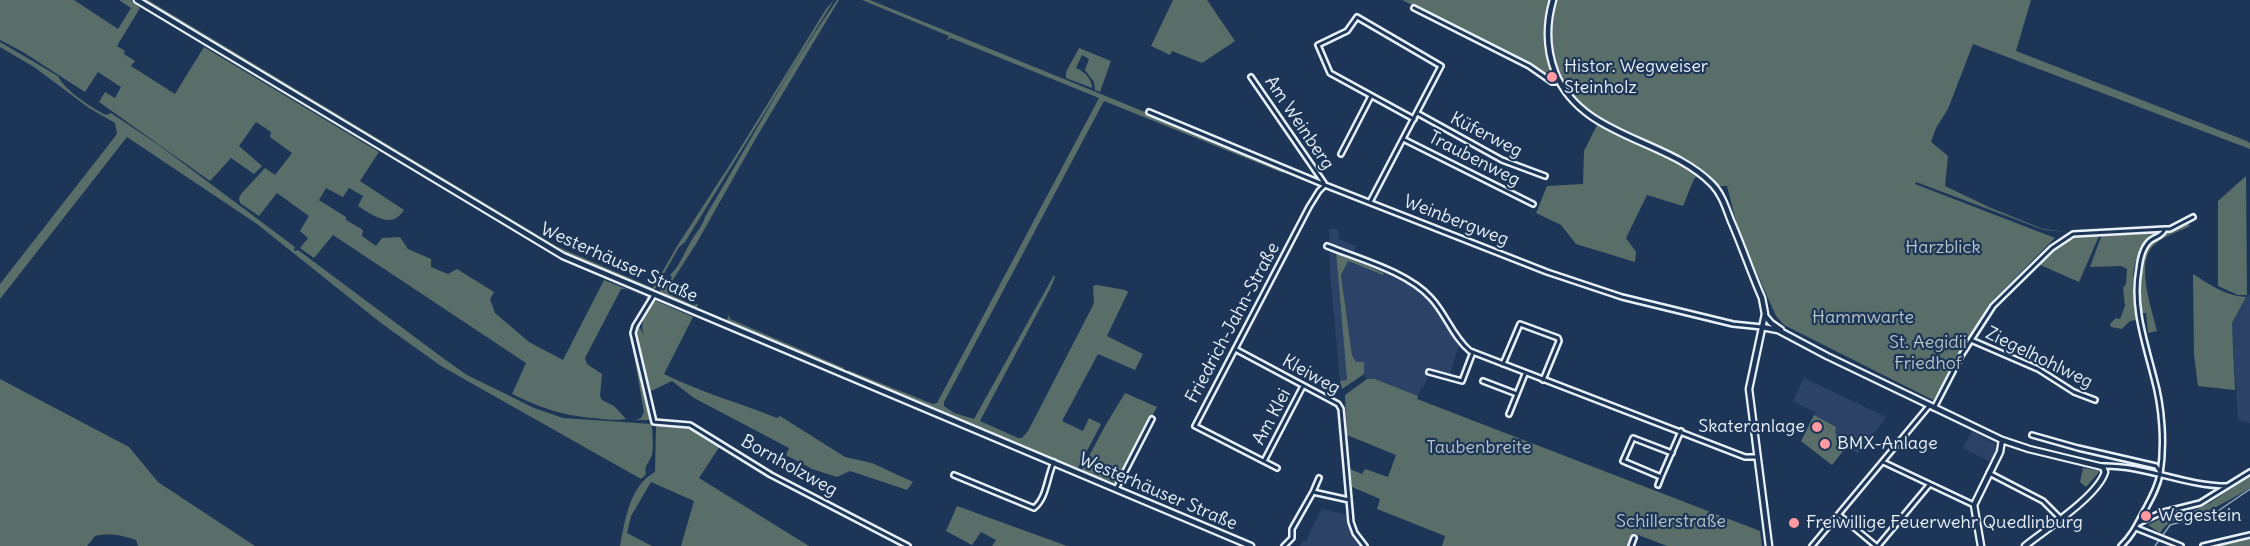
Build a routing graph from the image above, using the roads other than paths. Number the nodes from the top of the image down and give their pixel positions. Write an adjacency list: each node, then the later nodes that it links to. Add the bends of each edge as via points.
1 (137, 0): 19 (main road, Westerhäuser Straße, via 546,247)
2 (1553, 0): 20 (main road, via 1548,40 1556,75 1567,95 1583,111 1679,160 1715,187 1762,298)
3 (1414, 8): 5 (street)
4 (1251, 77): 13 (street, Am Weinberg)
5 (1556, 82)
6 (1371, 96): 8 (street, via 1330,73 1318,45 1347,32 1357,17 1441,66); 9 (street); 11 (street)
7 (1149, 112): 13 (street, Weinbergweg)
8 (1417, 113): 9 (street); 12 (street, Küferweg, via 1502,160)
9 (1414, 119): 10 (street)
10 (1403, 139): 14 (street); 15 (street, Traubenweg)
11 (1341, 154)
12 (1545, 176)
13 (1325, 185): 14 (street, Weinbergweg); 24 (street, Friedrich-Jahn-Straße, via 1309,207)
14 (1370, 202): 21 (street, Weinbergweg, via 1608,292 1707,318)
15 (1533, 204)
16 (2193, 217): 17 (street)
17 (2165, 229): 23 (street, Ziegelhohlweg, via 2070,235 1993,306); 49 (street, via 2146,246 2137,283 2141,331 2158,395)
18 (1327, 246): 25 (street, via 1420,287)
19 (654, 295): 43 (main road, Westerhäuser Straße); 66 (street, Bornholzweg, via 633,333 654,422 690,425 771,475)
20 (1765, 314): 21 (main road); 22 (main road)
21 (1762, 327): 22 (main road); 41 (main road, via 1749,389)
22 (1782, 333): 34 (main road)
23 (1971, 340): 33 (street, Ziegelhohlweg, via 2038,369 2073,392); 34 (street, Ziegelhohlweg)
24 (1235, 349): 31 (street, Kleiweg); 42 (street, Friedrich-Jahn-Straße, via 1194,426)
25 (1473, 352): 26 (street); 27 (street, via 1461,382)
26 (1503, 364): 28 (street); 29 (street, via 1520,324 1531,327 1559,339)
27 (1429, 372)
28 (1525, 374): 29 (street); 32 (street)
29 (1543, 380): 37 (street)
30 (1483, 381): 32 (street)
31 (1303, 386): 42 (street, Am Klei); 58 (street, Kleiweg, via 1341,409)
32 (1516, 394): 35 (street)
33 (2095, 400)
34 (1931, 407): 39 (main road); 44 (street, Ziegelhohlweg)
35 (1509, 414)
36 (1152, 419): 56 (street)
37 (1681, 431): 40 (street); 41 (street, via 1748,458)
38 (2032, 435): 49 (street, via 2156,466)
39 (2002, 440): 45 (main road); 48 (main road)
40 (1672, 453): 51 (street); 51 (street, via 1630,439 1623,462)
41 (1757, 457): 71 (main road)
42 (1264, 461): 46 (street, Friedrich-Jahn-Straße)
43 (1054, 462): 50 (street, Westerhäuser Straße, via 1034,508); 56 (main road, Westerhäuser Straße)
44 (1883, 462): 54 (street); 60 (street, Ziegelhohlweg)
45 (2102, 466): 49 (street); 61 (main road, via 2104,477)
46 (1277, 468)
47 (2250, 472): 55 (street)
48 (1989, 473): 59 (main road); 61 (street, via 2041,500)
49 (2160, 474): 55 (street, via 2191,483); 62 (street)
50 (954, 475)
51 (1661, 477): 53 (street)
52 (1319, 478): 57 (street)
53 (1658, 485)
54 (1930, 485): 59 (street); 73 (street)
55 (2227, 486): 62 (street, via 2195,506 2160,513)
56 (1116, 489): 67 (main road, Westerhäuser Straße)
57 (1313, 492): 58 (street); 68 (street, via 1292,529 1292,538)
58 (1349, 500): 69 (street, Kleiweg, via 1352,527)
59 (1974, 505): 74 (main road)
60 (1839, 515): 72 (street, Ziegelhohlweg); 73 (street)
61 (2061, 519): 75 (main road)
62 (2139, 523): 63 (street)
63 (2136, 528): 76 (street); 77 (street)
64 (2250, 536): 78 (street)
65 (1634, 538): 70 (street)
66 (908, 546)
67 (1251, 546)
68 (1284, 546)
69 (1365, 546)
70 (1631, 546)
71 (1769, 546)
72 (1812, 546)
73 (1877, 546)
74 (1981, 546)
75 (2025, 546)
76 (2121, 546)
77 (2181, 546)
78 (2203, 546)

